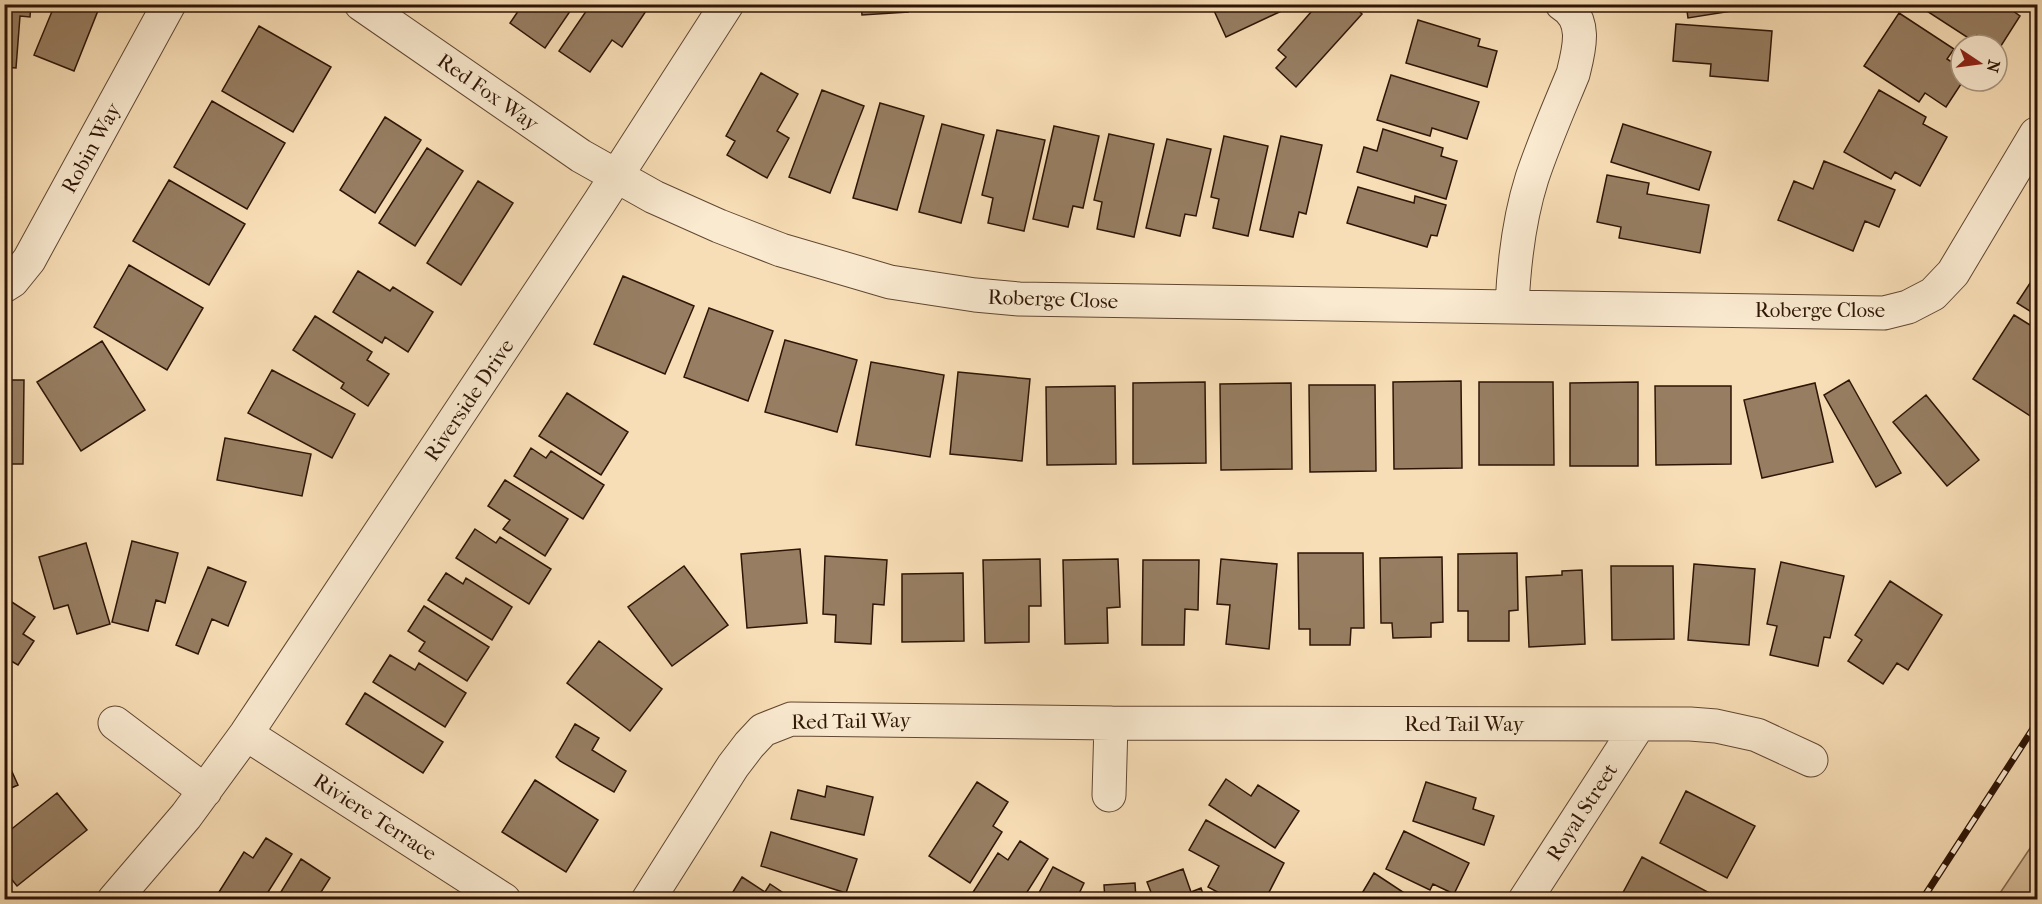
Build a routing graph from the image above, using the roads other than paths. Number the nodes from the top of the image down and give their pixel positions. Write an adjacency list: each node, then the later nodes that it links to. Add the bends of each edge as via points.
1 (169, 4): 7 (street, Robin Way, via 29,260)
2 (362, 4): 6 (street, Red Fox Way)
3 (727, 4): 6 (street, Riverside Drive)
4 (1562, 4): 8 (street, via 1577,18 1577,56 1532,178 1514,262)
5 (2036, 134): 8 (street, Roberge Close, via 1953,273 1934,294 1908,307 1884,313 1858,313)
6 (616, 177): 8 (street, Roberge Close, via 719,226 781,250 890,282 934,290 1066,301); 12 (street, Riverside Drive)
7 (4, 286)
8 (1512, 306)
9 (115, 723): 14 (street)
10 (1111, 723): 11 (street, Red Tail Way); 15 (street); 18 (street, Red Tail Way, via 791,719 777,723 763,730 733,766)
11 (1639, 724): 13 (street, Red Tail Way, via 1690,724 1757,735); 19 (street, Royal Street)
12 (246, 734): 14 (street, Riverside Drive); 17 (street, Riviere Terrace)
13 (1810, 760)
14 (205, 791): 16 (street, Riverside Drive)
15 (1109, 795)
16 (114, 900)
17 (504, 900)
18 (648, 900)
19 (1525, 900)

